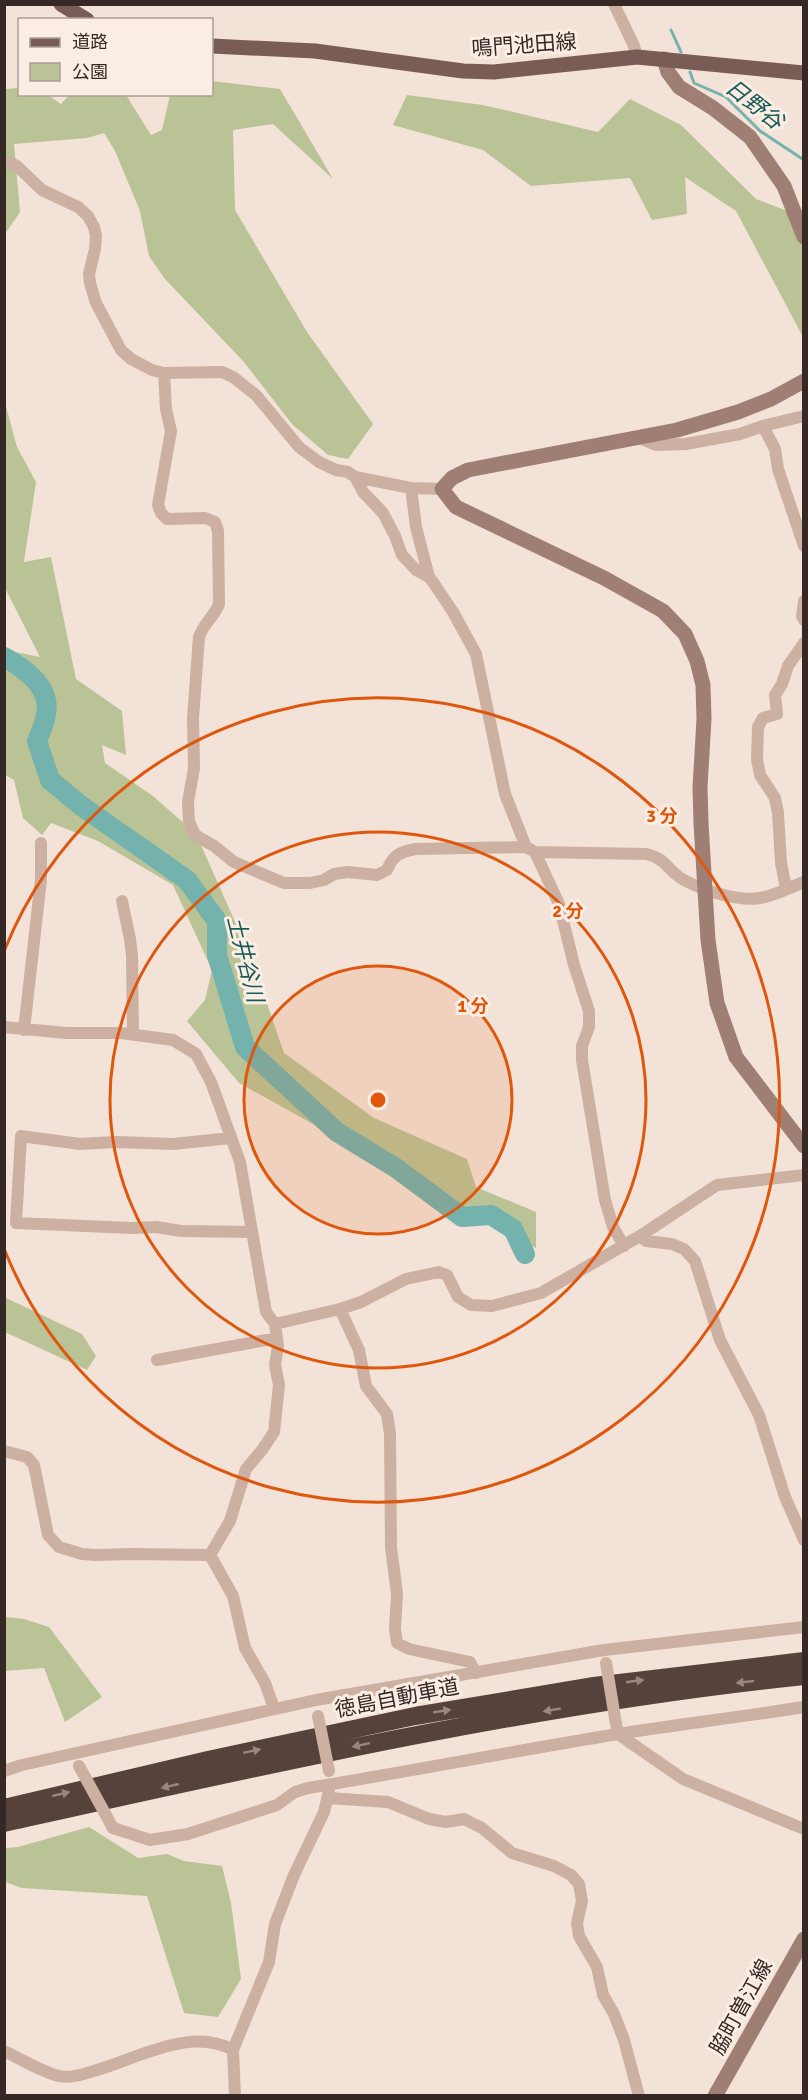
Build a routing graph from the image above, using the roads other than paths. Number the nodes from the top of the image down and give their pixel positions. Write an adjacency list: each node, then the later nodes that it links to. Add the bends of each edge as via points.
1 (61, 4): 3 (main road)
2 (614, 4): 5 (street)
3 (84, 18)
4 (213, 46): 5 (main road, 鳴門池田線, via 315,51 494,72)
5 (637, 57): 6 (main road, 鳴門池田線)
6 (664, 59): 7 (main road, 鳴門池田線); 9 (street, via 679,87 750,137 784,186)
7 (804, 73)
8 (4, 163): 10 (street, via 17,166 42,190 88,216 96,236 89,274 96,303 121,350 131,359)
9 (804, 237)
10 (164, 373): 15 (street, via 222,372 233,377 256,394 299,447 319,462); 24 (street, via 171,431 158,505 160,513 167,519 205,518 214,522 218,531 219,604 199,637 194,768 188,802 195,835 234,862 284,883 324,880 334,873 377,875 387,870 400,852 415,849)
11 (804, 381): 14 (street, via 738,412)
12 (804, 416): 13 (street)
13 (763, 426): 14 (street, via 740,435 686,444 656,446); 18 (street, via 775,448 778,470)
14 (639, 438): 17 (street, via 468,470)
15 (355, 477): 16 (street); 19 (street, via 383,513 402,555)
16 (411, 488): 17 (street); 19 (street)
17 (442, 489): 27 (street, via 456,507 604,578 663,611 685,634 703,685 700,787)
18 (804, 546)
19 (429, 577): 24 (street, via 476,654 505,794)
20 (804, 601): 21 (street)
21 (804, 620)
22 (804, 643): 26 (street, via 775,695 777,714 763,718 758,727 760,774 775,798)
23 (41, 843): 30 (street)
24 (531, 850): 27 (street, via 657,856 682,879); 37 (street, via 559,904 589,1011 582,1060 605,1200)
25 (804, 882): 26 (street)
26 (786, 888): 27 (street, via 759,899)
27 (704, 889): 33 (street, via 717,1003 732,1047)
28 (122, 901): 31 (street, via 132,956)
29 (4, 1028): 30 (street)
30 (24, 1030): 31 (street)
31 (133, 1034): 32 (street, via 173,1040 196,1054 211,1082)
32 (231, 1138): 35 (street, via 240,1162); 35 (street, via 173,1144 80,1144 21,1136 16,1223)
33 (804, 1146)
34 (804, 1175): 36 (street, via 717,1185)
35 (252, 1232): 39 (street, via 266,1312)
36 (640, 1236): 37 (street); 43 (street, via 646,1241 684,1249 695,1261 720,1340 759,1415 785,1497)
37 (624, 1246): 38 (street, via 541,1293 492,1306 471,1305 458,1297 447,1275 439,1272 406,1280)
38 (340, 1309): 39 (street); 48 (street, via 359,1350 366,1386 387,1414 397,1643 470,1662)
39 (275, 1324): 40 (street)
40 (277, 1338): 41 (street); 44 (street, via 275,1365 279,1385 274,1432 246,1469 230,1521)
41 (157, 1360)
42 (4, 1451): 44 (street, via 27,1457 34,1465 48,1535 59,1547 97,1555)
43 (804, 1540)
44 (210, 1555): 52 (street, via 233,1596 245,1647)
45 (804, 1627): 46 (street)
46 (604, 1650): 48 (street); 53 (street, bridge)
47 (804, 1660): 58 (highway, 徳島自動車道, one-way to 47, via 414,1716 594,1686)
48 (476, 1673): 50 (street)
49 (804, 1676): 59 (highway, 徳島自動車道, one-way to 59, via 597,1703 418,1733)
50 (315, 1700): 52 (street); 56 (street, bridge)
51 (804, 1707): 53 (street)
52 (274, 1708): 54 (street)
53 (618, 1734): 56 (street); 60 (street, via 683,1779)
54 (74, 1753): 55 (street); 56 (street, bridge, via 113,1828 150,1840 188,1834 277,1805 295,1792)
55 (4, 1771)
56 (330, 1784): 57 (street)
57 (328, 1798): 62 (street, via 275,1924 269,1962); 65 (street, via 388,1802 446,1822 464,1819 482,1828 512,1853 571,1875 579,1884 582,1901 577,1923 579,1936 597,1967 603,1995 624,2040)
58 (4, 1808)
59 (4, 1823)
60 (804, 1829)
61 (804, 1939): 66 (street, 脇町曽江線)
62 (232, 2050): 63 (street, via 224,2045 187,2041 84,2074 60,2076); 64 (street)
63 (4, 2051)
64 (235, 2096)
65 (639, 2096)
66 (715, 2096)

